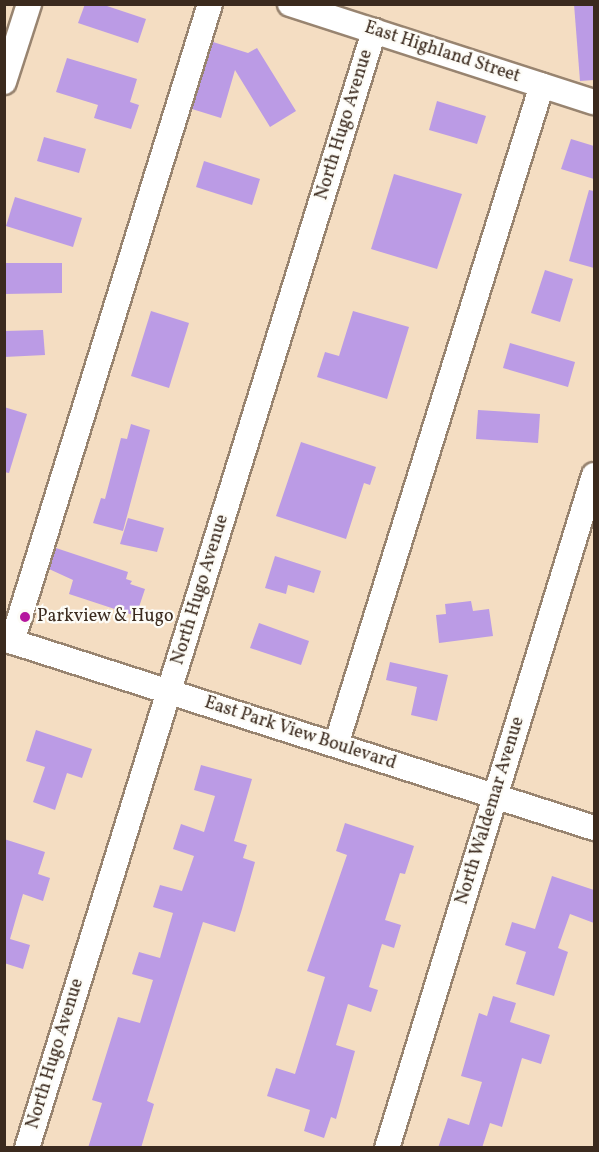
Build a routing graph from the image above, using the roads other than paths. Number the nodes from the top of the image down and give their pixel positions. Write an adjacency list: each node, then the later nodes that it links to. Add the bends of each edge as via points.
1 (29, 4): 5 (street)
2 (210, 4): 9 (street)
3 (290, 4): 4 (street, East Highland Street)
4 (374, 31): 6 (street, East Highland Street); 10 (street, North Hugo Avenue)
5 (4, 82)
6 (542, 85): 7 (street, East Highland Street); 11 (street)
7 (594, 102)
8 (594, 475): 12 (street, North Waldemar Avenue)
9 (8, 641): 10 (street, East Park View Boulevard)
10 (169, 692): 11 (street, East Park View Boulevard); 14 (street, North Hugo Avenue)
11 (336, 745): 12 (street, East Park View Boulevard)
12 (496, 797): 13 (street, East Park View Boulevard); 15 (street, North Waldemar Avenue)
13 (594, 828)
14 (27, 1148)
15 (387, 1148)

